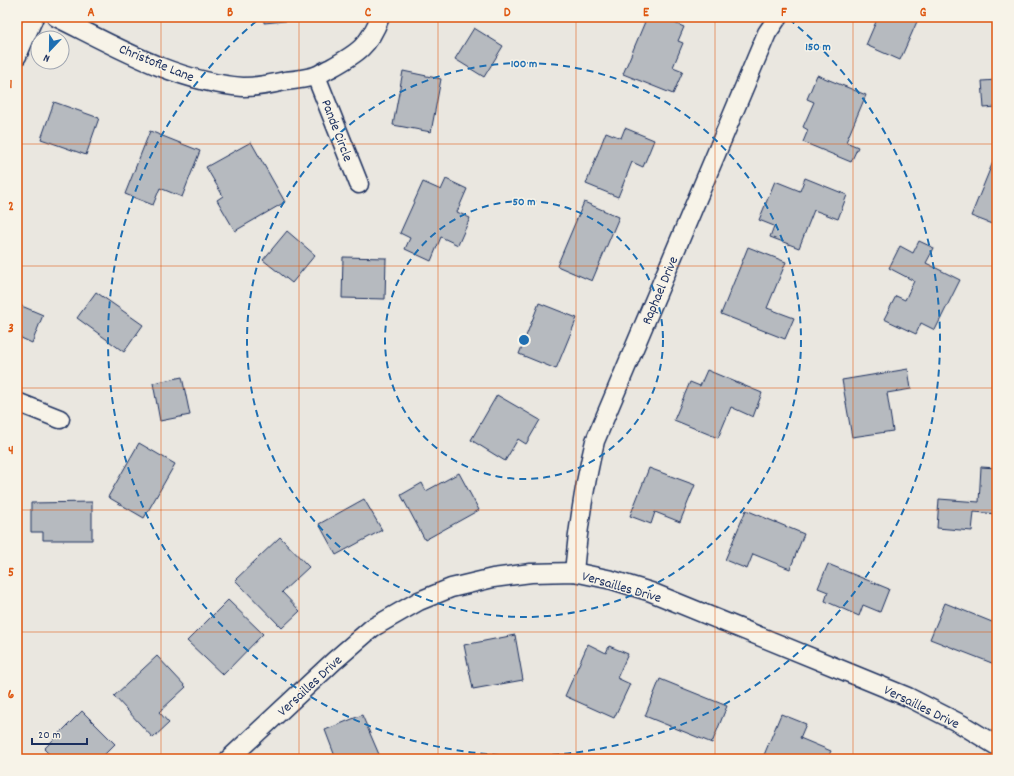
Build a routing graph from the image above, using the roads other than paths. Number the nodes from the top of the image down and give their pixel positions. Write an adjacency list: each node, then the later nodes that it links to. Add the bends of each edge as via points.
1 (34, 17): 5 (street)
2 (56, 17): 6 (street, Christofle Lane, via 142,59 173,72 204,80 244,87)
3 (380, 17): 6 (street, Christofle Lane, via 374,33 354,56)
4 (778, 17): 10 (street, Raphael Drive, via 767,33 595,441 580,514)
5 (17, 56)
6 (316, 76): 7 (street, Pande Circle)
7 (359, 184)
8 (17, 402): 9 (street)
9 (60, 419)
10 (574, 572): 11 (street, Versailles Drive, via 651,592 908,697); 12 (street, Versailles Drive, via 531,573 493,578 451,588 419,601 372,628)
11 (997, 746)
12 (229, 759)

